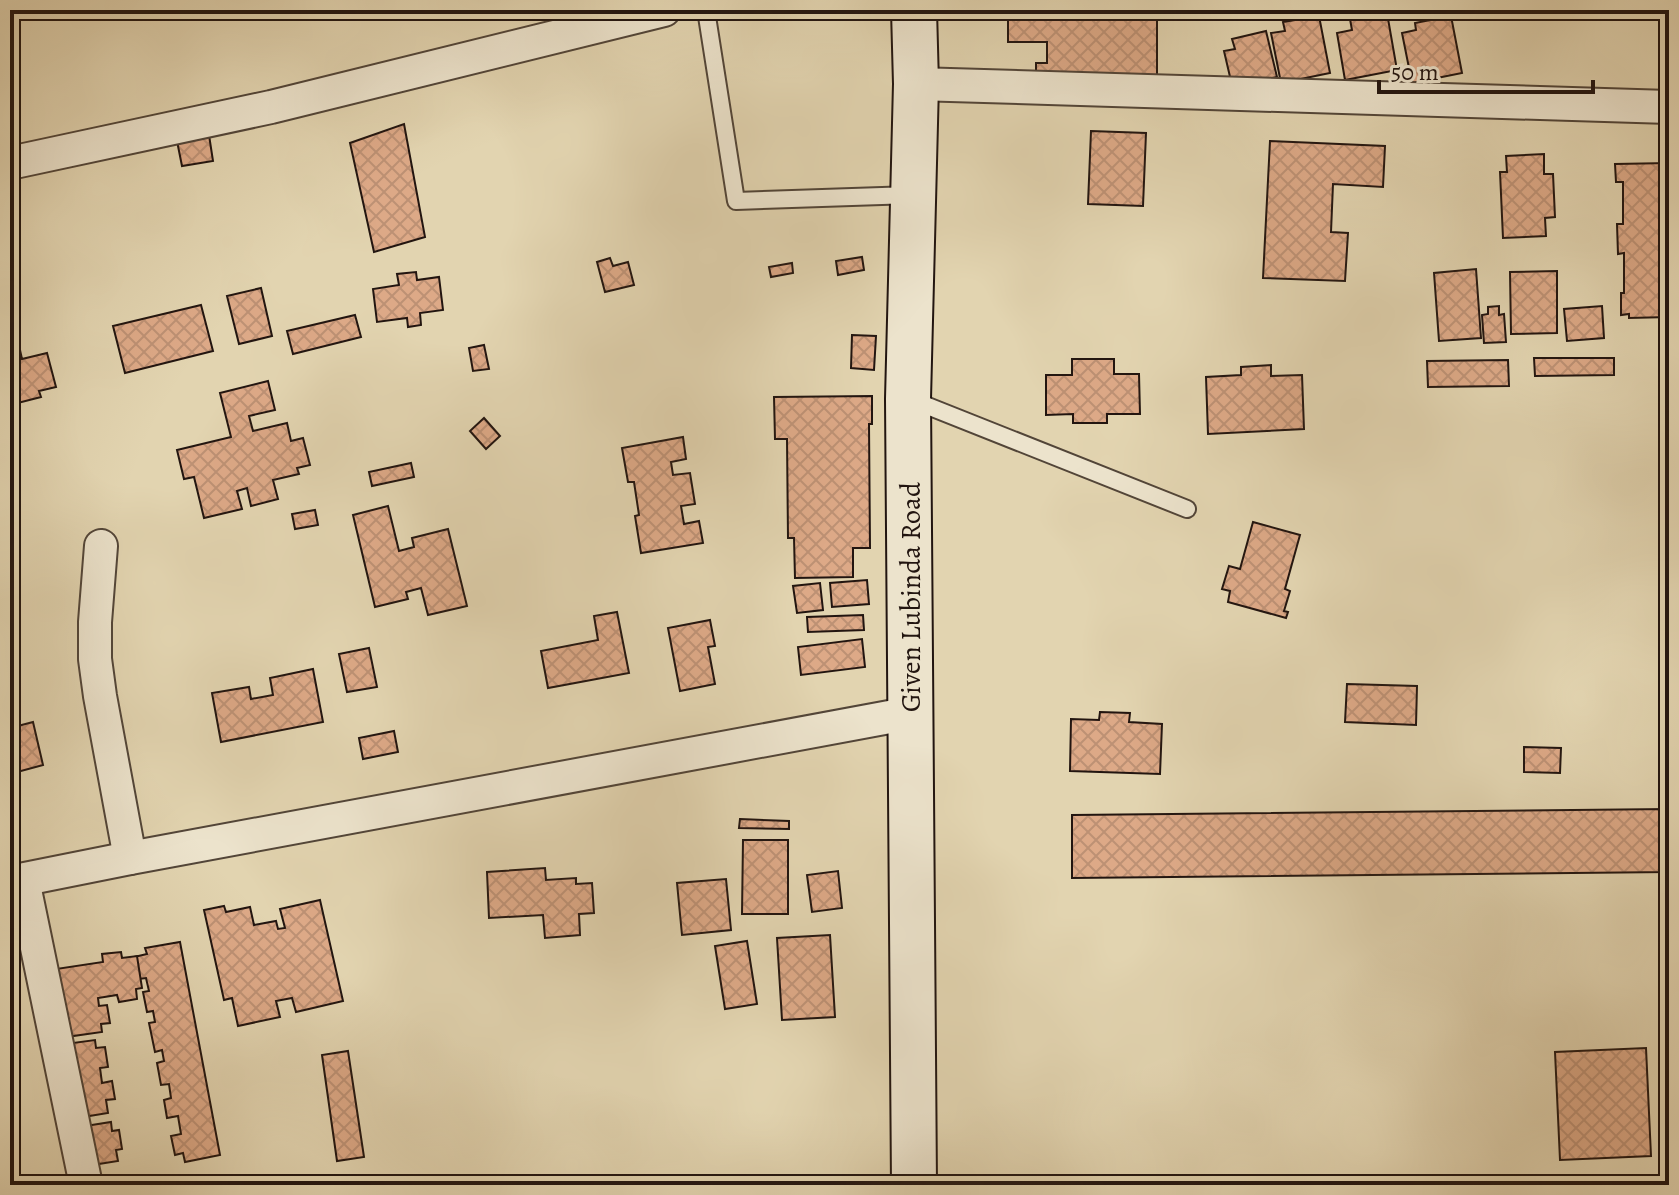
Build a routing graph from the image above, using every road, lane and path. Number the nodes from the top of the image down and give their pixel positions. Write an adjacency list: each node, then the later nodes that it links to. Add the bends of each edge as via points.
1 (664, 10): 6 (street, via 271,107)
2 (706, 10): 7 (lane, via 736,201)
3 (914, 10): 4 (street, Given Lubinda Road)
4 (916, 84): 5 (street); 7 (street, Given Lubinda Road)
5 (1669, 107)
6 (10, 163)
7 (913, 195): 8 (street, Given Lubinda Road)
8 (908, 399): 9 (lane); 11 (street, Given Lubinda Road)
9 (1187, 509)
10 (101, 546): 12 (street, via 95,659)
11 (911, 713): 12 (street); 15 (street, Given Lubinda Road)
12 (130, 858): 13 (street)
13 (16, 881): 14 (street)
14 (86, 1185)
15 (914, 1185)

